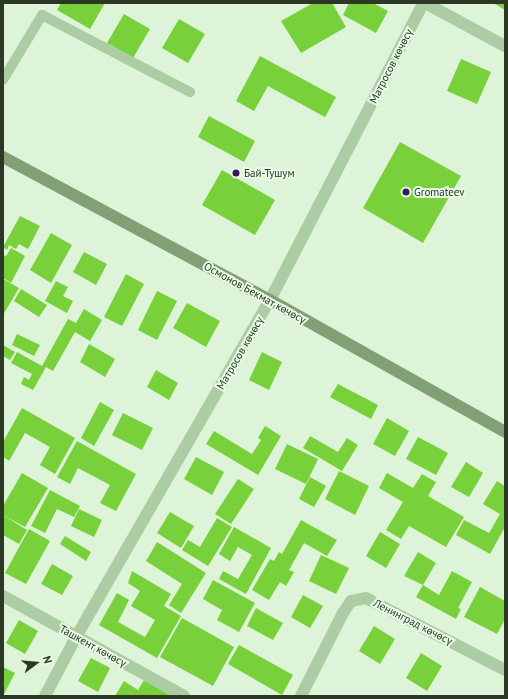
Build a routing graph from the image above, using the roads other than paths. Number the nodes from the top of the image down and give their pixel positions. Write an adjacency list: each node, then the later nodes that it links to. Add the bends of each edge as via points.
1 (424, 3): 2 (street); 6 (street, Матросов көчөсү)
2 (505, 46)
3 (3, 80): 4 (lane, via 42,15)
4 (190, 92)
5 (3, 157): 6 (main road, Осмонов Бекмат көчөсү)
6 (270, 300): 7 (main road, Осмонов Бекмат көчөсү); 9 (street, Матросов көчөсү)
7 (505, 432)
8 (3, 596): 9 (street, Ташкент көчөсү)
9 (76, 637): 11 (street, Матросов көчөсү); 12 (street, Ташкент көчөсү)
10 (505, 670): 13 (street, Ленинград көчөсү, via 366,598 351,600)
11 (45, 696)
12 (184, 696)
13 (301, 696)

